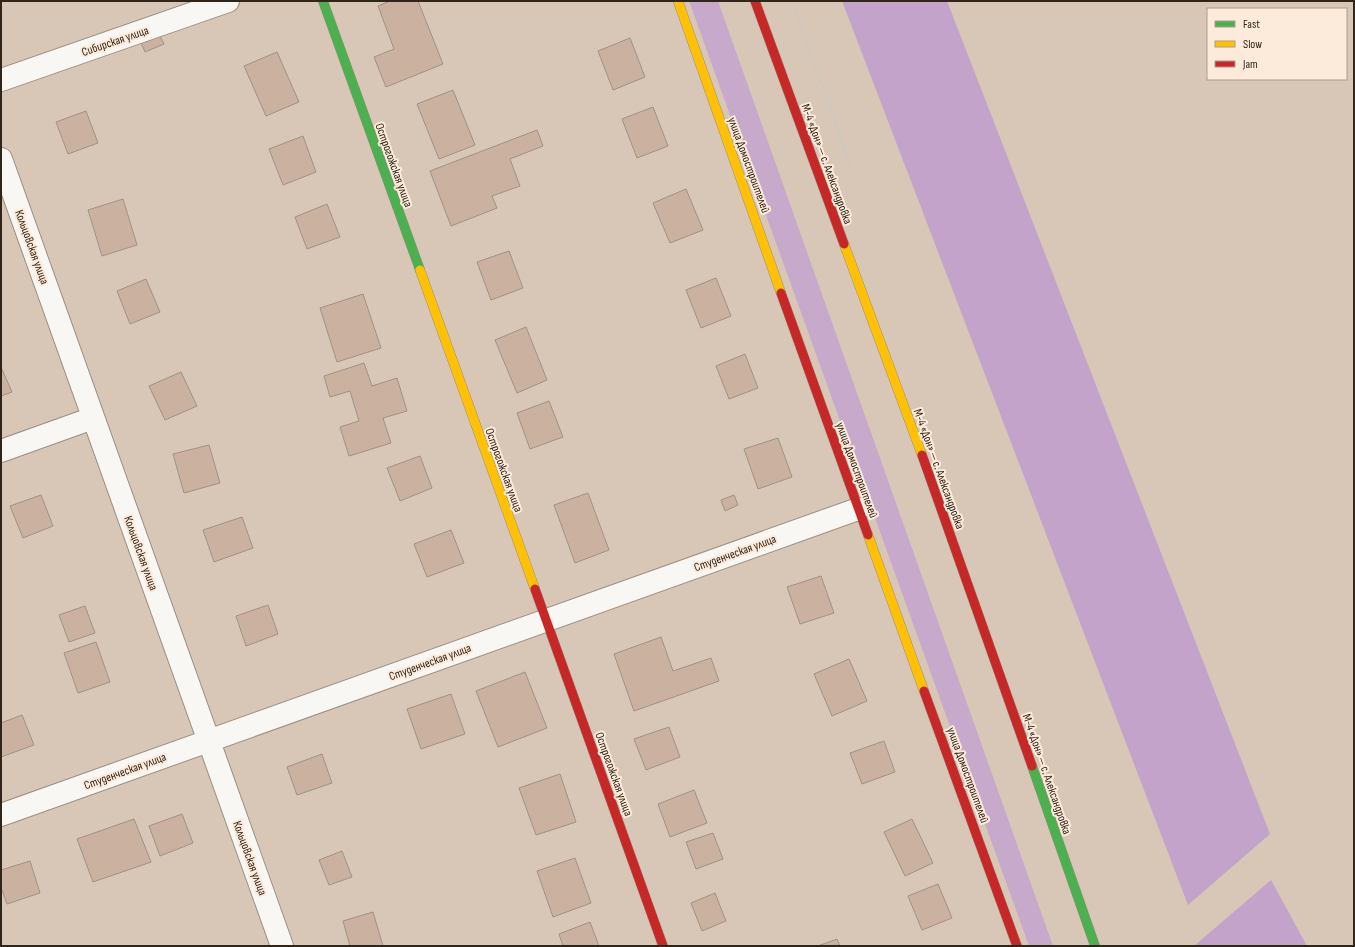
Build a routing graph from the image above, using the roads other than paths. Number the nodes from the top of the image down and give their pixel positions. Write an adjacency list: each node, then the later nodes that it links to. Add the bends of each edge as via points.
1 (228, 1): 5 (street, Сибирская улица)
2 (323, 1): 10 (street, Острогожская улица)
3 (678, 1): 9 (street, улица Домостроителей)
4 (755, 1): 16 (street, М-4 «Дон» — с. Александровка, via 927,471)
5 (1, 80)
6 (1, 159): 7 (street, Кольцовская улица)
7 (93, 418): 8 (street); 11 (street, Кольцовская улица)
8 (1, 451)
9 (858, 509): 10 (street, Студенческая улица); 15 (street, улица Домостроителей)
10 (545, 621): 11 (street, Студенческая улица); 14 (street, Острогожская улица)
11 (208, 742): 12 (street, Студенческая улица); 13 (street, Кольцовская улица)
12 (1, 816)
13 (282, 946)
14 (663, 946)
15 (1017, 946)
16 (1095, 946)

